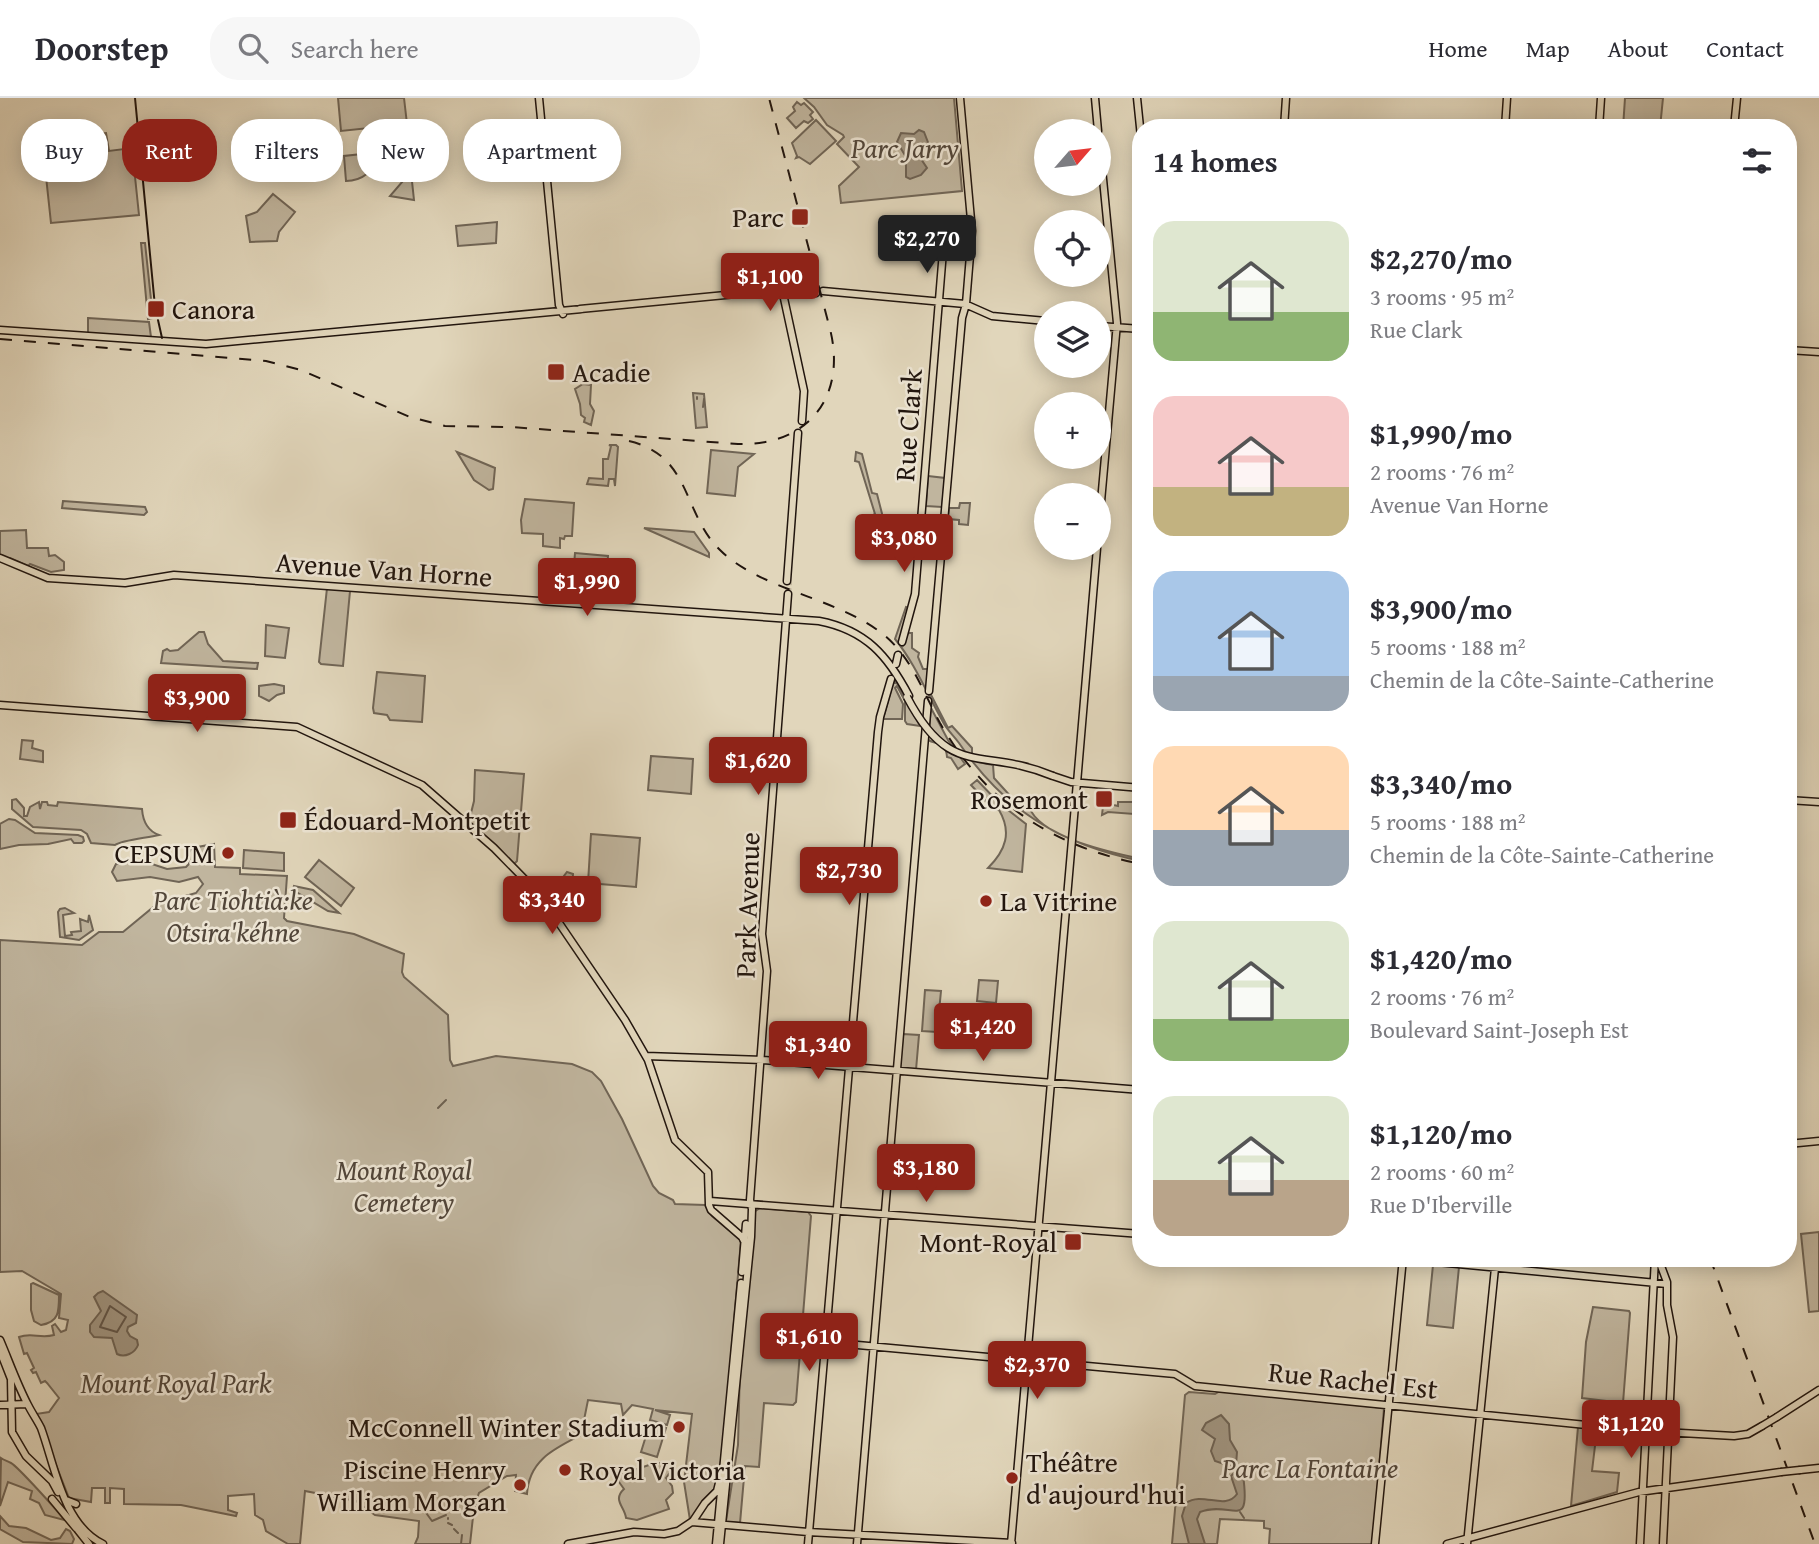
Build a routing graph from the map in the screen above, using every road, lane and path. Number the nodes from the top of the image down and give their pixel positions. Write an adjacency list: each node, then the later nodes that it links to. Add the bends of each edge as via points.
1 (540, 98): 19 (main road)
2 (958, 98): 17 (main road, Rue Clark, via 966,250 943,251); 18 (main road, via 972,225)
3 (1095, 98): 9 (main road)
4 (1138, 98): 10 (main road)
5 (1286, 98): 11 (main road)
6 (1507, 98): 12 (main road)
7 (1601, 98): 13 (main road)
8 (1737, 98): 14 (main road)
9 (1097, 119)
10 (1140, 119)
11 (1285, 119)
12 (1506, 119)
13 (1600, 119)
14 (1735, 119)
15 (1104, 196): 22 (main road)
16 (781, 290): 17 (main road); 19 (main road); 27 (main road, via 802,388)
17 (939, 301): 18 (main road); 35 (main road, Rue Clark, via 915,594)
18 (964, 304): 20 (main road, via 992,316); 39 (main road)
19 (562, 310): 24 (main road, via 198,344)
20 (1034, 320)
21 (1111, 327): 22 (main road)
22 (1116, 327): 23 (main road); 29 (main road)
23 (1132, 327)
24 (0, 331)
25 (1797, 350): 26 (main road)
26 (1819, 352)
27 (800, 422)
28 (799, 432): 32 (main road)
29 (1103, 483)
30 (0, 558): 34 (main road, Avenue Van Horne, via 46,577 70,579 125,583 174,575)
31 (1096, 560): 42 (main road)
32 (788, 581)
33 (787, 593): 34 (main road, Park Avenue)
34 (785, 618): 42 (main road, Avenue Van Horne, bridge, via 819,621 860,637 894,667 929,729 955,749 975,757 1024,763); 47 (main road, Park Avenue, via 762,934 767,971)
35 (902, 642)
36 (898, 655): 37 (main road)
37 (896, 664)
38 (891, 679): 48 (main road, via 878,732)
39 (929, 691)
40 (928, 701): 49 (main road)
41 (0, 705): 46 (main road, via 297,727 420,784 494,848 544,901)
42 (1077, 782): 43 (main road); 50 (main road)
43 (1132, 787)
44 (1797, 801): 45 (main road)
45 (1819, 802)
46 (646, 1056): 47 (main road); 54 (main road, via 678,1144 708,1170)
47 (760, 1062): 48 (main road); 55 (main road, Park Avenue)
48 (848, 1069): 49 (main road); 56 (main road)
49 (896, 1072): 50 (main road); 57 (main road)
50 (1052, 1084): 51 (main road); 58 (main road)
51 (1132, 1090)
52 (1819, 1140): 53 (main road)
53 (1797, 1141)
54 (710, 1201): 55 (main road); 60 (main road, via 715,1215)
55 (750, 1205): 56 (main road); 60 (main road); 65 (main road)
56 (836, 1210): 57 (main road); 70 (main road)
57 (884, 1214): 58 (main road); 71 (main road)
58 (1039, 1226): 59 (main road); 73 (main road)
59 (1132, 1233)
60 (745, 1239): 65 (main road); 82 (main road)
61 (1402, 1267): 78 (main road)
62 (1485, 1267): 66 (main road)
63 (1656, 1267): 67 (main road)
64 (1660, 1267): 68 (main road)
65 (747, 1268): 87 (main road)
66 (1495, 1268): 67 (main road); 79 (main road)
67 (1654, 1284): 68 (main road); 80 (main road)
68 (1667, 1284): 81 (main road, via 1673,1337)
69 (0, 1340): 75 (main road)
70 (825, 1342): 71 (main road, Rue Rachel Est); 96 (main road)
71 (873, 1347): 73 (main road, Rue Rachel Est); 97 (main road)
72 (0, 1351): 77 (main road, via 9,1373)
73 (1027, 1361): 78 (main road, Rue Rachel Est, via 1175,1374 1195,1386); 107 (main road)
74 (1819, 1390): 81 (main road, Rue Rachel Est, bridge, via 1739,1436)
75 (27, 1404): 77 (main road); 84 (main road, via 41,1429)
76 (0, 1405): 77 (main road)
77 (10, 1405): 84 (main road, via 11,1427 26,1456)
78 (1389, 1405): 79 (main road, Rue Rachel Est); 108 (main road)
79 (1480, 1414): 80 (main road, Rue Rachel Est); 100 (main road)
80 (1646, 1431): 81 (main road, Rue Rachel Est); 88 (main road)
81 (1668, 1432): 85 (main road)
82 (724, 1465): 87 (main road); 91 (main road, via 717,1491)
83 (1819, 1468): 85 (main road, bridge)
84 (53, 1476): 86 (main road); 89 (main road)
85 (1666, 1488): 88 (main road); 111 (main road)
86 (58, 1490): 89 (main road); 94 (main road, via 51,1498)
87 (724, 1491): 91 (main road); 93 (main road)
88 (1643, 1491): 100 (main road); 110 (main road)
89 (65, 1502): 90 (main road); 94 (main road); 101 (main road, via 82,1529)
90 (76, 1504)
91 (694, 1522): 92 (main road); 95 (main road); 98 (main road, via 671,1533)
92 (708, 1524): 93 (main road); 95 (main road)
93 (721, 1525): 96 (main road); 104 (main road)
94 (76, 1528): 102 (main road)
95 (685, 1531): 98 (main road, via 668,1536)
96 (809, 1532): 97 (main road); 105 (main road)
97 (858, 1534): 106 (main road); 107 (main road)
98 (604, 1536): 99 (main road)
99 (595, 1541): 103 (main road)
100 (1468, 1541): 109 (main road)
101 (99, 1543)
102 (89, 1544)
103 (568, 1544)
104 (718, 1544)
105 (808, 1544)
106 (858, 1544)
107 (1012, 1544)
108 (1375, 1544)
109 (1447, 1544)
110 (1640, 1544)
111 (1663, 1544)

